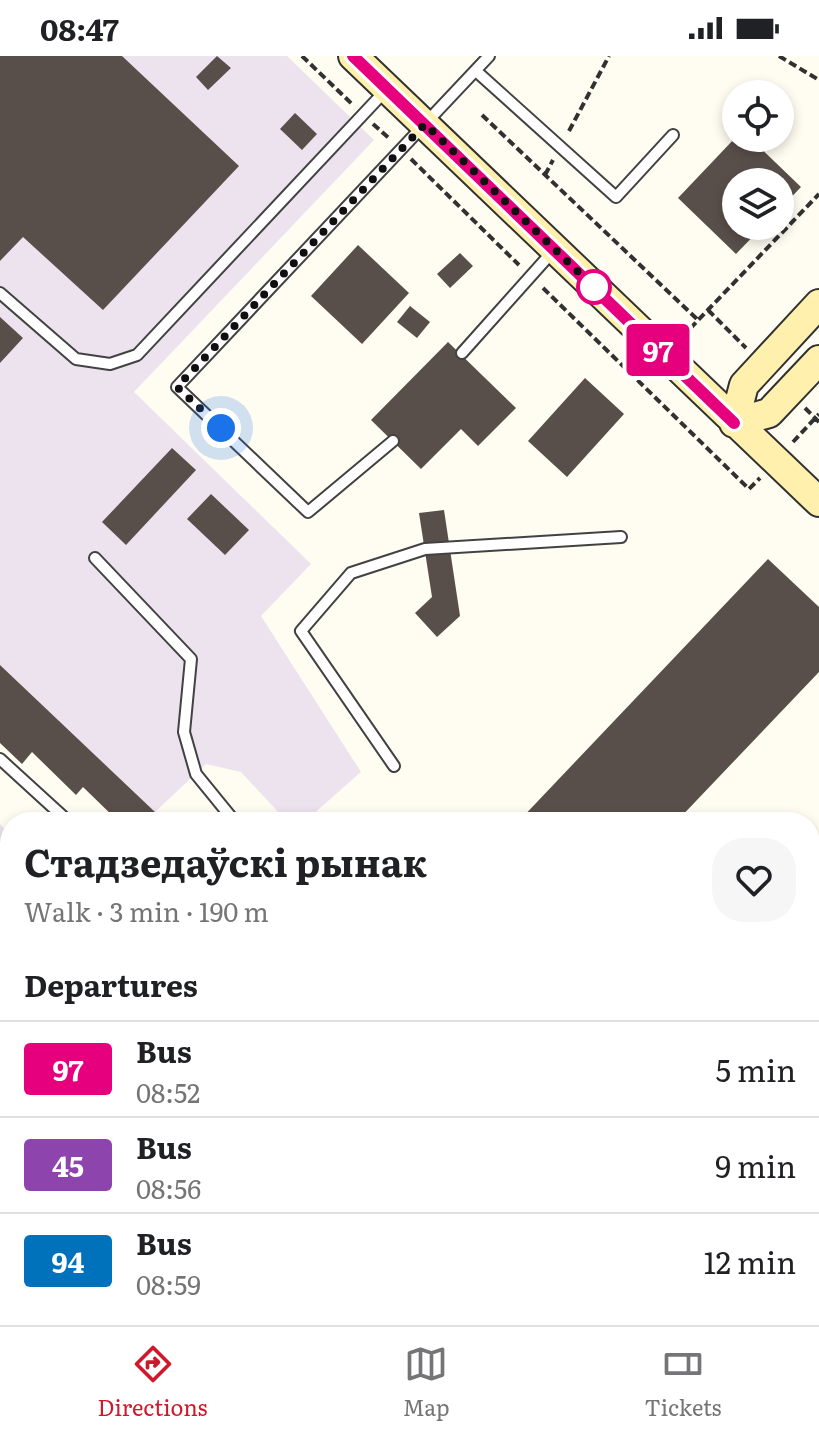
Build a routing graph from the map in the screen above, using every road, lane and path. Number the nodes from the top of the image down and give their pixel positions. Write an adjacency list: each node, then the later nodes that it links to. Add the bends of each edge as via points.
1 (353, 56): 7 (main road)
2 (489, 56): 5 (lane)
3 (609, 56): 11 (path)
4 (779, 56): 6 (path)
5 (476, 71): 9 (lane); 11 (lane)
6 (819, 80)
7 (387, 89): 9 (main road); 15 (lane, via 137,355 110,364 76,359)
8 (482, 115): 12 (path)
9 (425, 124): 14 (main road); 23 (lane, via 177,387 308,512)
10 (673, 135): 11 (lane, via 616,197)
11 (560, 147): 12 (path)
12 (545, 175): 17 (path)
13 (819, 194): 17 (path)
14 (555, 249): 18 (lane); 19 (main road)
15 (0, 293)
16 (819, 304): 22 (main road, via 744,385)
17 (698, 320): 19 (path)
18 (462, 353)
19 (664, 355): 21 (path); 22 (main road)
20 (819, 360): 22 (main road, via 769,413)
21 (640, 383)
22 (734, 423): 24 (main road)
23 (393, 441)
24 (819, 502)
25 (621, 537): 28 (lane, via 425,549 351,573 301,631)
26 (95, 558): 30 (lane, via 191,659 184,732 196,774)
27 (0, 759): 29 (lane)
28 (394, 766)
29 (58, 812)
30 (227, 812)

